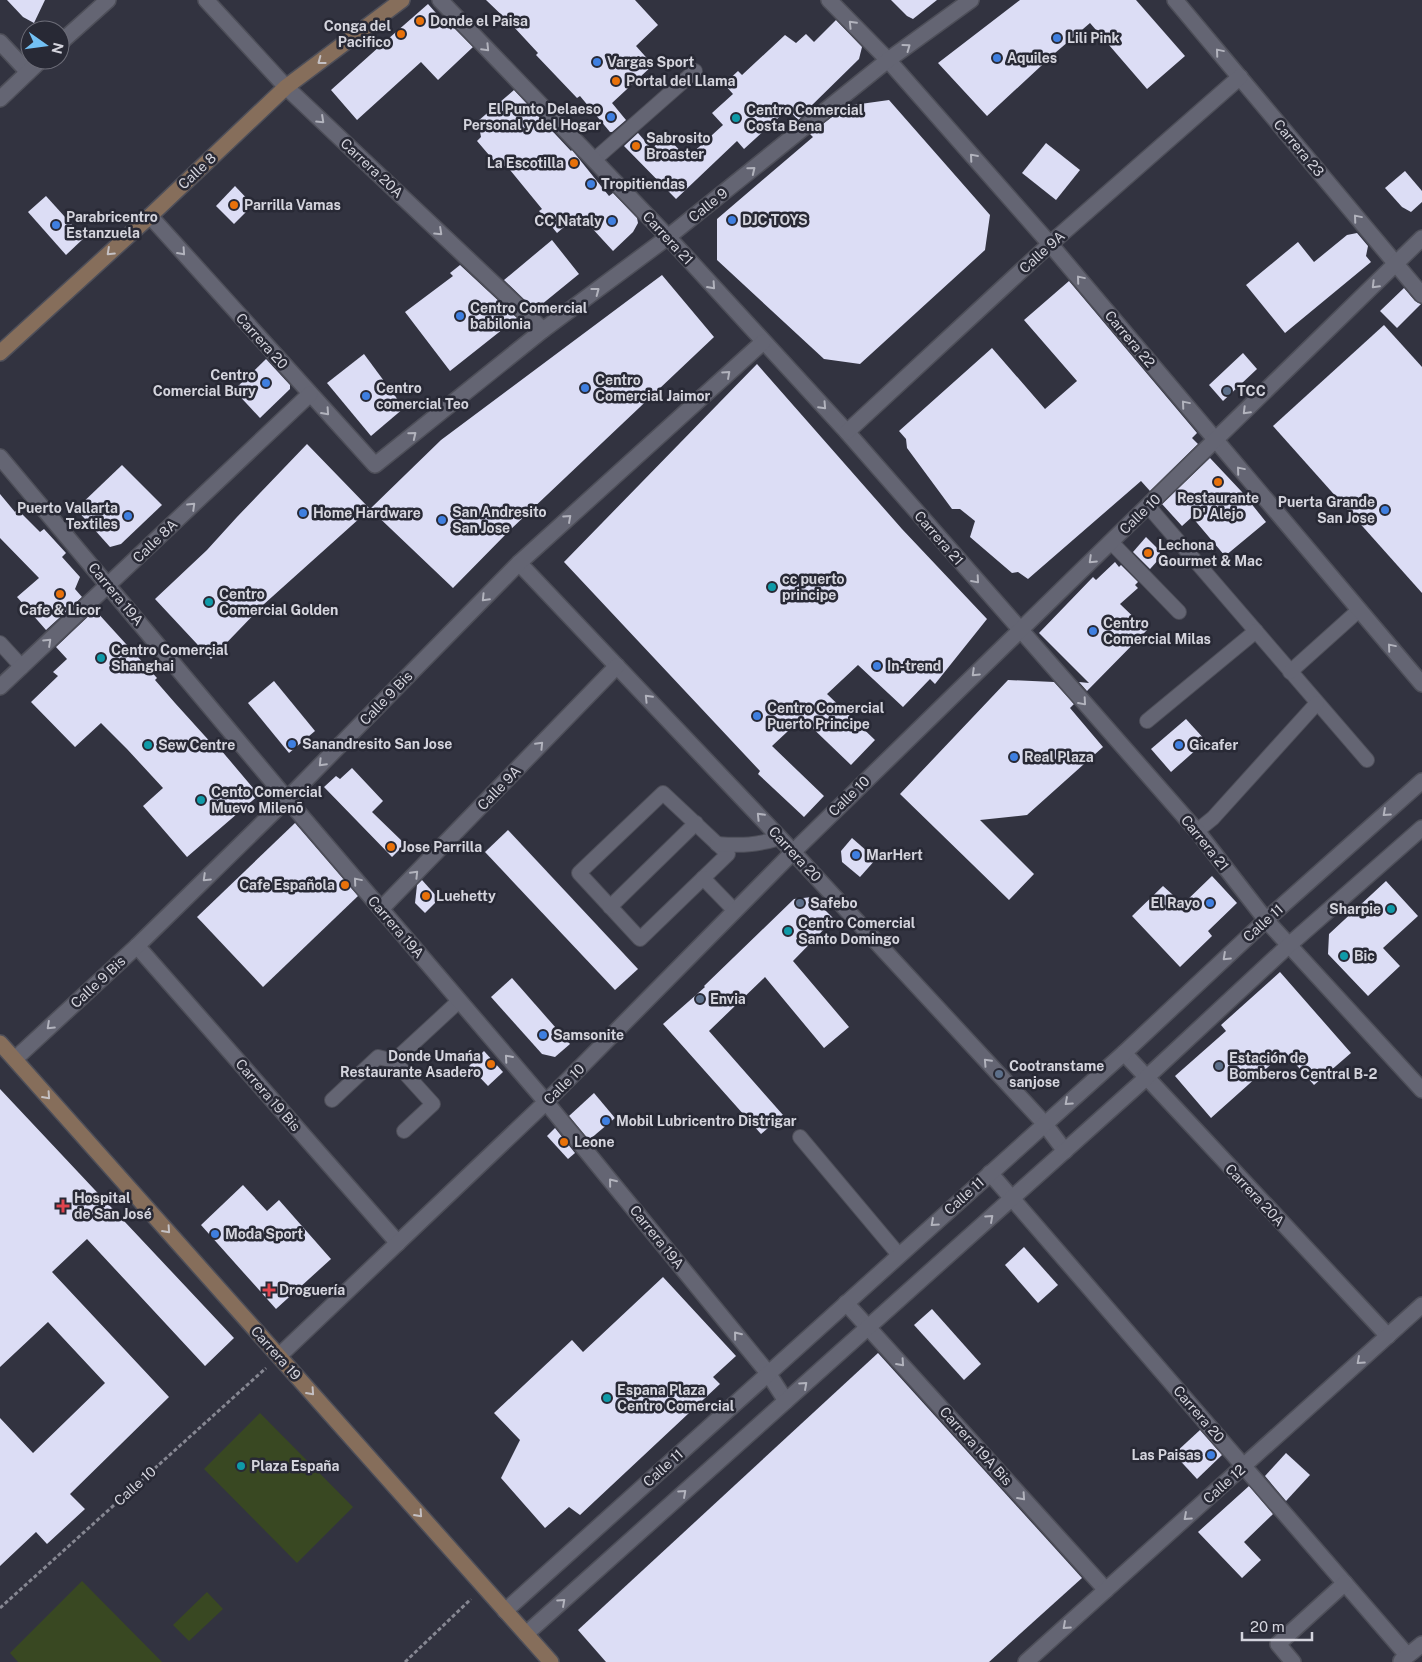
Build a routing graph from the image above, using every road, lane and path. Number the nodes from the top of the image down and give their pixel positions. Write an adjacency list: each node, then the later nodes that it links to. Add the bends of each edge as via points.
1 (108, 0): 8 (street)
2 (206, 0): 14 (street, Carrera 20A)
3 (402, 0): 14 (street, Calle 8, one-way to 14)
4 (440, 0): 16 (street, Carrera 21, one-way to 16)
5 (829, 0): 10 (street, Carrera 22, one-way to 5)
6 (971, 0): 10 (street, Calle 9, one-way to 6)
7 (1176, 0): 13 (street, Carrera 23, one-way to 7)
8 (70, 34)
9 (0, 42): 12 (street)
10 (888, 60): 18 (street, Calle 9, one-way to 10); 20 (street, Carrera 22, one-way to 10)
11 (695, 71): 16 (lane)
12 (28, 72): 15 (street)
13 (1240, 78): 20 (street, Calle 9A); 21 (street, Carrera 23, one-way to 13)
14 (286, 87): 17 (street, Calle 8); 23 (street, Carrera 20A, one-way to 23)
15 (0, 99)
16 (594, 160): 18 (street, Carrera 21)
17 (150, 216): 25 (street, Calle 8, one-way to 25); 26 (street, Carrera 20, one-way to 26)
18 (668, 237): 23 (street, Calle 9, one-way to 18); 24 (street, Carrera 21, one-way to 24)
19 (1422, 238): 21 (street, Calle 10)
20 (1050, 244): 27 (street, Calle 9A); 28 (street, Carrera 22, one-way to 20)
21 (1395, 265): 22 (street, Carrera 23); 28 (street, Calle 10, one-way to 28)
22 (1422, 295)
23 (543, 330): 30 (street, Calle 9, one-way to 23)
24 (763, 342): 27 (street, Carrera 21, one-way to 27); 33 (street, Calle 9 Bis, one-way to 24)
25 (0, 353)
26 (310, 394): 30 (street, Carrera 20, one-way to 30); 34 (street, Calle 8A, one-way to 26)
27 (847, 432): 37 (street, Carrera 21, one-way to 37)
28 (1216, 441): 31 (street, Calle 10); 35 (street, Carrera 22, one-way to 28)
29 (0, 457): 34 (street, Carrera 19A)
30 (375, 465)
31 (1148, 506): 32 (street, Calle 10); 38 (lane)
32 (1111, 542): 36 (lane); 37 (street, Calle 10, one-way to 37)
33 (519, 563): 40 (street, Carrera 20); 49 (street, Calle 9 Bis, one-way to 49)
34 (109, 585): 41 (street, Calle 8A, one-way to 34); 49 (street, Carrera 19A)
35 (1360, 610): 42 (lane); 43 (street, Carrera 22, one-way to 35)
36 (1179, 612)
37 (1019, 630): 52 (street, Carrera 21, one-way to 52); 55 (street, Calle 10, one-way to 55)
38 (1256, 631): 42 (lane); 46 (lane)
39 (0, 643): 41 (lane)
40 (617, 666): 53 (street, Carrera 20, one-way to 40); 58 (street, Calle 9A, one-way to 40)
41 (22, 667): 44 (street, Calle 8A)
42 (1290, 672): 45 (lane)
43 (1422, 684)
44 (0, 687)
45 (1317, 703): 47 (lane); 52 (lane, via 1213,818)
46 (1147, 721)
47 (1367, 760)
48 (1422, 780): 60 (street, Calle 11, one-way to 60)
49 (287, 799): 58 (street, Carrera 19A, one-way to 49); 62 (street, Calle 9 Bis, one-way to 62)
50 (696, 823): 54 (lane); 57 (lane); 57 (lane, via 663,793 579,873)
51 (1422, 828): 61 (street)
52 (1197, 831): 60 (street, Carrera 21)
53 (780, 838): 54 (lane, via 742,846); 55 (street, Carrera 20)
54 (718, 844): 56 (lane, via 728,854)
55 (793, 852): 59 (street, Calle 10); 72 (street, Carrera 20, one-way to 55)
56 (702, 878): 57 (lane, via 640,939); 59 (lane)
57 (610, 907)
58 (381, 909): 63 (street, Carrera 19A)
59 (735, 911): 71 (street, Calle 10)
60 (1266, 920): 61 (street, Carrera 21); 65 (street, Calle 11, one-way to 65)
61 (1289, 945): 68 (street); 69 (street, Carrera 21)
62 (137, 946): 66 (street, Calle 9 Bis, one-way to 66); 78 (street, Carrera 19 Bis)
63 (459, 1001): 67 (lane); 71 (street, Carrera 19A, one-way to 63)
64 (0, 1044): 66 (street, Carrera 19)
65 (1124, 1053): 68 (street, Carrera 20A); 72 (street, Calle 11, one-way to 72)
66 (15, 1059): 84 (street, Carrera 19, one-way to 84)
67 (394, 1061): 70 (lane, via 378,1057); 73 (lane, via 433,1104)
68 (1146, 1078): 75 (street); 83 (street, Carrera 20A)
69 (1422, 1090)
70 (332, 1100)
71 (546, 1102): 78 (street, Calle 10); 85 (street, Carrera 19A, one-way to 71)
72 (1044, 1123): 75 (street, Carrera 20); 76 (street, Calle 11)
73 (404, 1131)
74 (800, 1137): 79 (lane)
75 (1065, 1151): 77 (street)
76 (990, 1173): 77 (street, Carrera 20); 79 (street, Calle 11, one-way to 79)
77 (1012, 1198): 82 (street, one-way to 77); 87 (street, Carrera 20)
78 (398, 1243): 84 (street, Calle 10)
79 (898, 1255): 80 (street, Calle 11)
80 (846, 1303): 82 (street, Carrera 19A Bis); 85 (street, Calle 11)
81 (1422, 1305): 83 (street, Calle 12)
82 (868, 1327): 86 (street, one-way to 82); 90 (street, Carrera 19A Bis, one-way to 90)
83 (1388, 1336): 87 (street, Calle 12, one-way to 87)
84 (274, 1360): 89 (street, Carrera 19, one-way to 89); 91 (path, Calle 10)
85 (768, 1373): 86 (street, Carrera 19A); 92 (street, Calle 11)
86 (786, 1401): 93 (street, one-way to 86)
87 (1244, 1466): 88 (street, Carrera 20); 90 (street, Calle 12, one-way to 90)
88 (1345, 1584): 95 (street, Carrera 20); 99 (street, via 1278,1644)
89 (484, 1586): 92 (street, Carrera 19); 96 (path)
90 (1106, 1590): 98 (street, Calle 12, one-way to 98)
91 (0, 1608)
92 (505, 1611): 93 (street, Carrera 19)
93 (526, 1634): 97 (street, Carrera 19)
94 (1422, 1644): 95 (street)
95 (1404, 1659)
96 (405, 1662)
97 (551, 1662)
98 (1026, 1662)
99 (1293, 1662)

